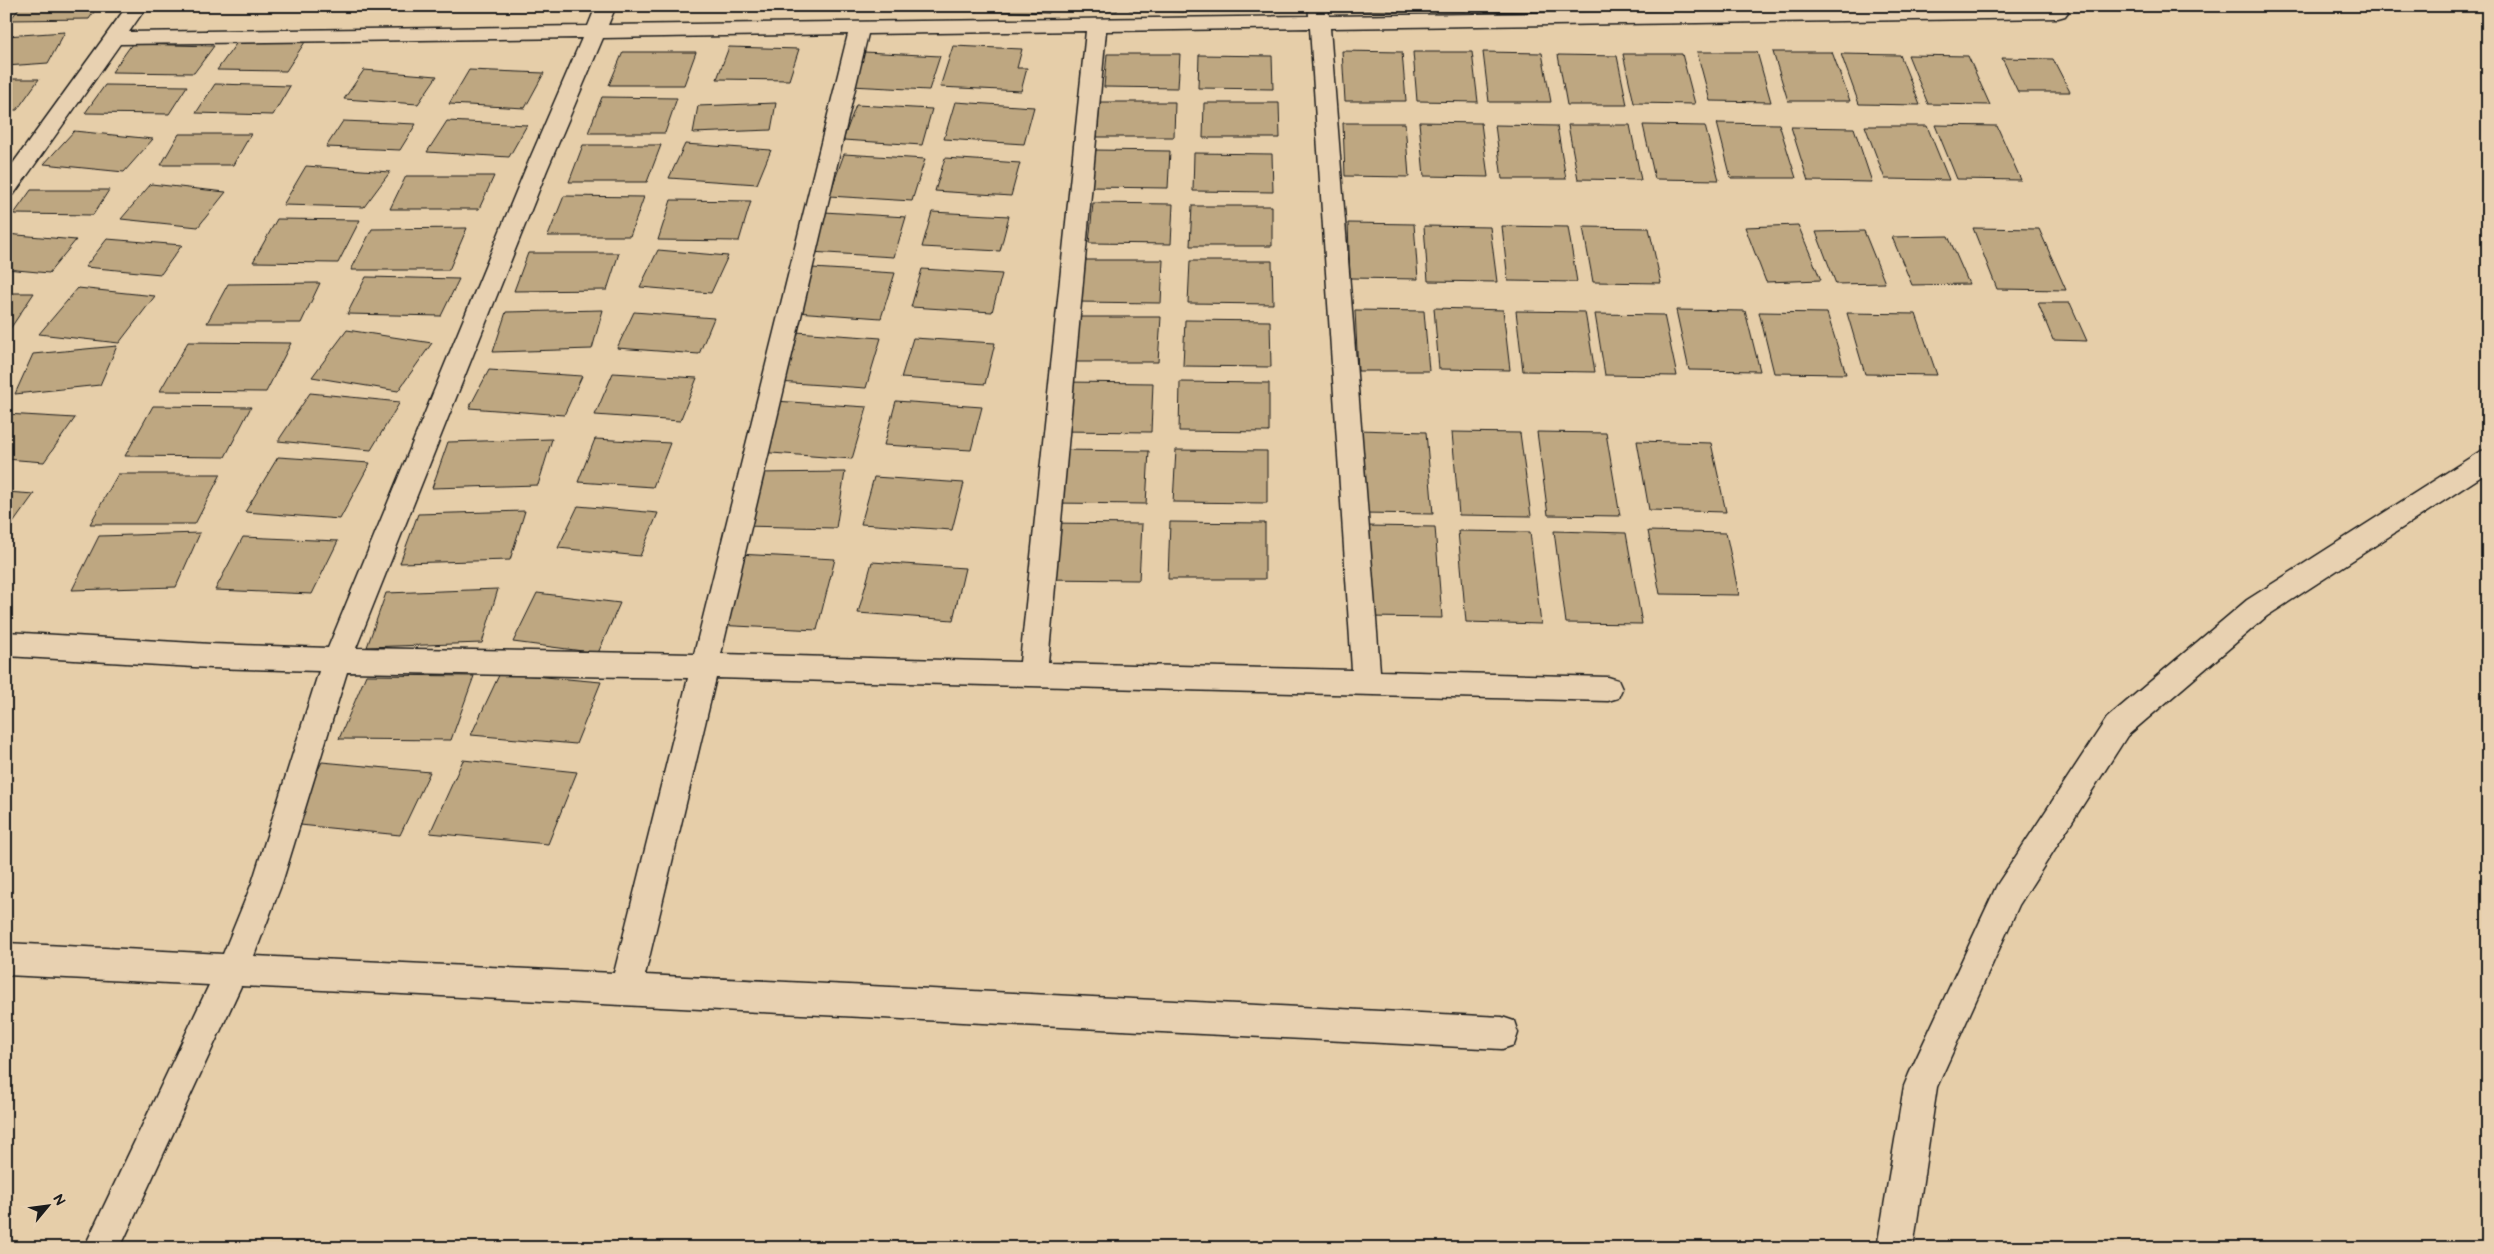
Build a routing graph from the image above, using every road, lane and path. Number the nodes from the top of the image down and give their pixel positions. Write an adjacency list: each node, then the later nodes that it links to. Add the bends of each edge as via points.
1 (137, 6): 7 (street)
2 (2053, 6): 3 (street, via 2058,12)
3 (1320, 14): 5 (street); 14 (street)
4 (601, 18): 6 (street); 7 (street); 11 (street)
5 (1097, 24): 6 (street); 13 (street)
6 (860, 27): 12 (street)
7 (115, 38): 8 (street)
8 (6, 189)
9 (2488, 459): 21 (street, via 2257,608 2118,727 2008,895 1921,1086)
10 (6, 644): 11 (street)
11 (337, 660): 12 (street); 17 (street, via 267,883)
12 (704, 666): 13 (street); 18 (street)
13 (1033, 676): 14 (street)
14 (1367, 683): 15 (street)
15 (1608, 690)
16 (6, 959): 17 (street)
17 (232, 970): 18 (street); 20 (street)
18 (626, 989): 19 (street)
19 (1502, 1033)
20 (102, 1248)
21 (1895, 1248)

